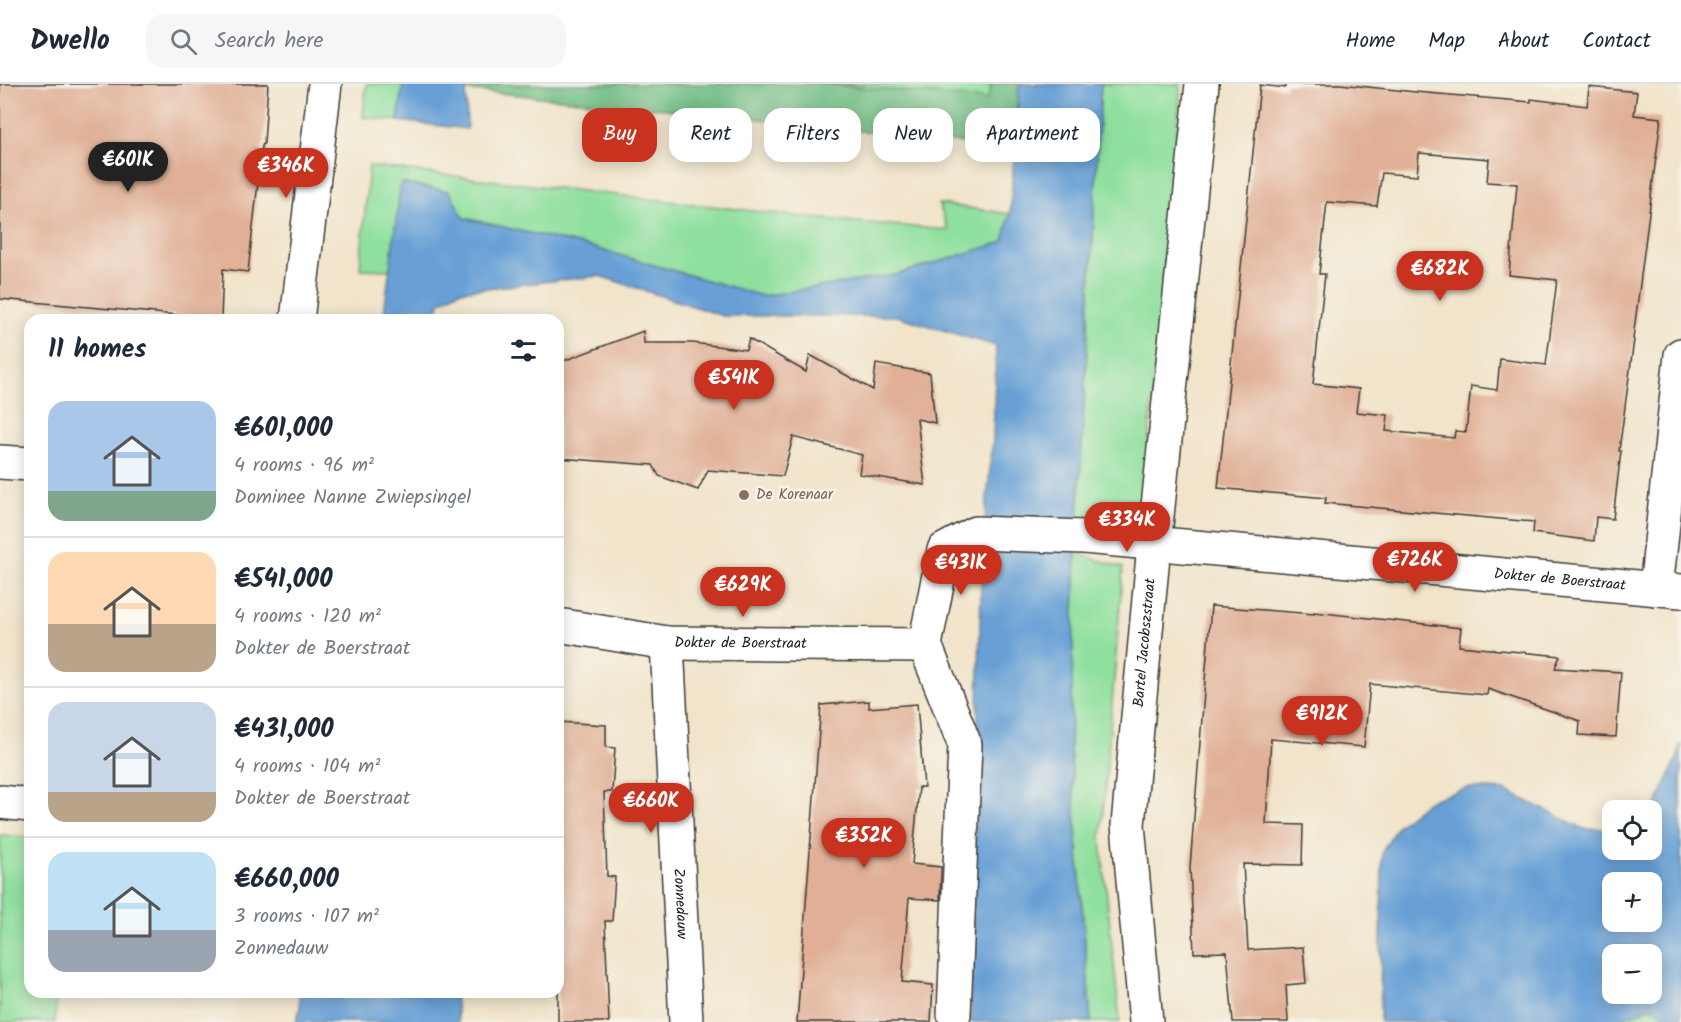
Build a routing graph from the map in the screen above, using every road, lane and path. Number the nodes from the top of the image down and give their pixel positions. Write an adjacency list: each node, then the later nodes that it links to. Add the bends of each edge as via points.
1 (326, 84): 3 (street)
2 (1202, 84): 7 (street, Bartel Jacobszstraat)
3 (298, 314)
4 (1681, 355): 8 (street)
5 (0, 462): 6 (street)
6 (24, 464)
7 (1154, 545): 8 (street, Dokter de Boerstraat); 11 (street, Dokter de Boerstraat, via 1084,537 976,533 944,550); 16 (street, Bartel Jacobszstraat, via 1128,825)
8 (1668, 590)
9 (564, 626): 10 (street, Dokter de Boerstraat)
10 (668, 643): 11 (street, Dokter de Boerstraat); 15 (street, Zonnedauw)
11 (925, 645): 14 (street, via 965,745)
12 (0, 802): 13 (street)
13 (24, 804)
14 (954, 1014)
15 (686, 1022)
16 (1146, 1022)

